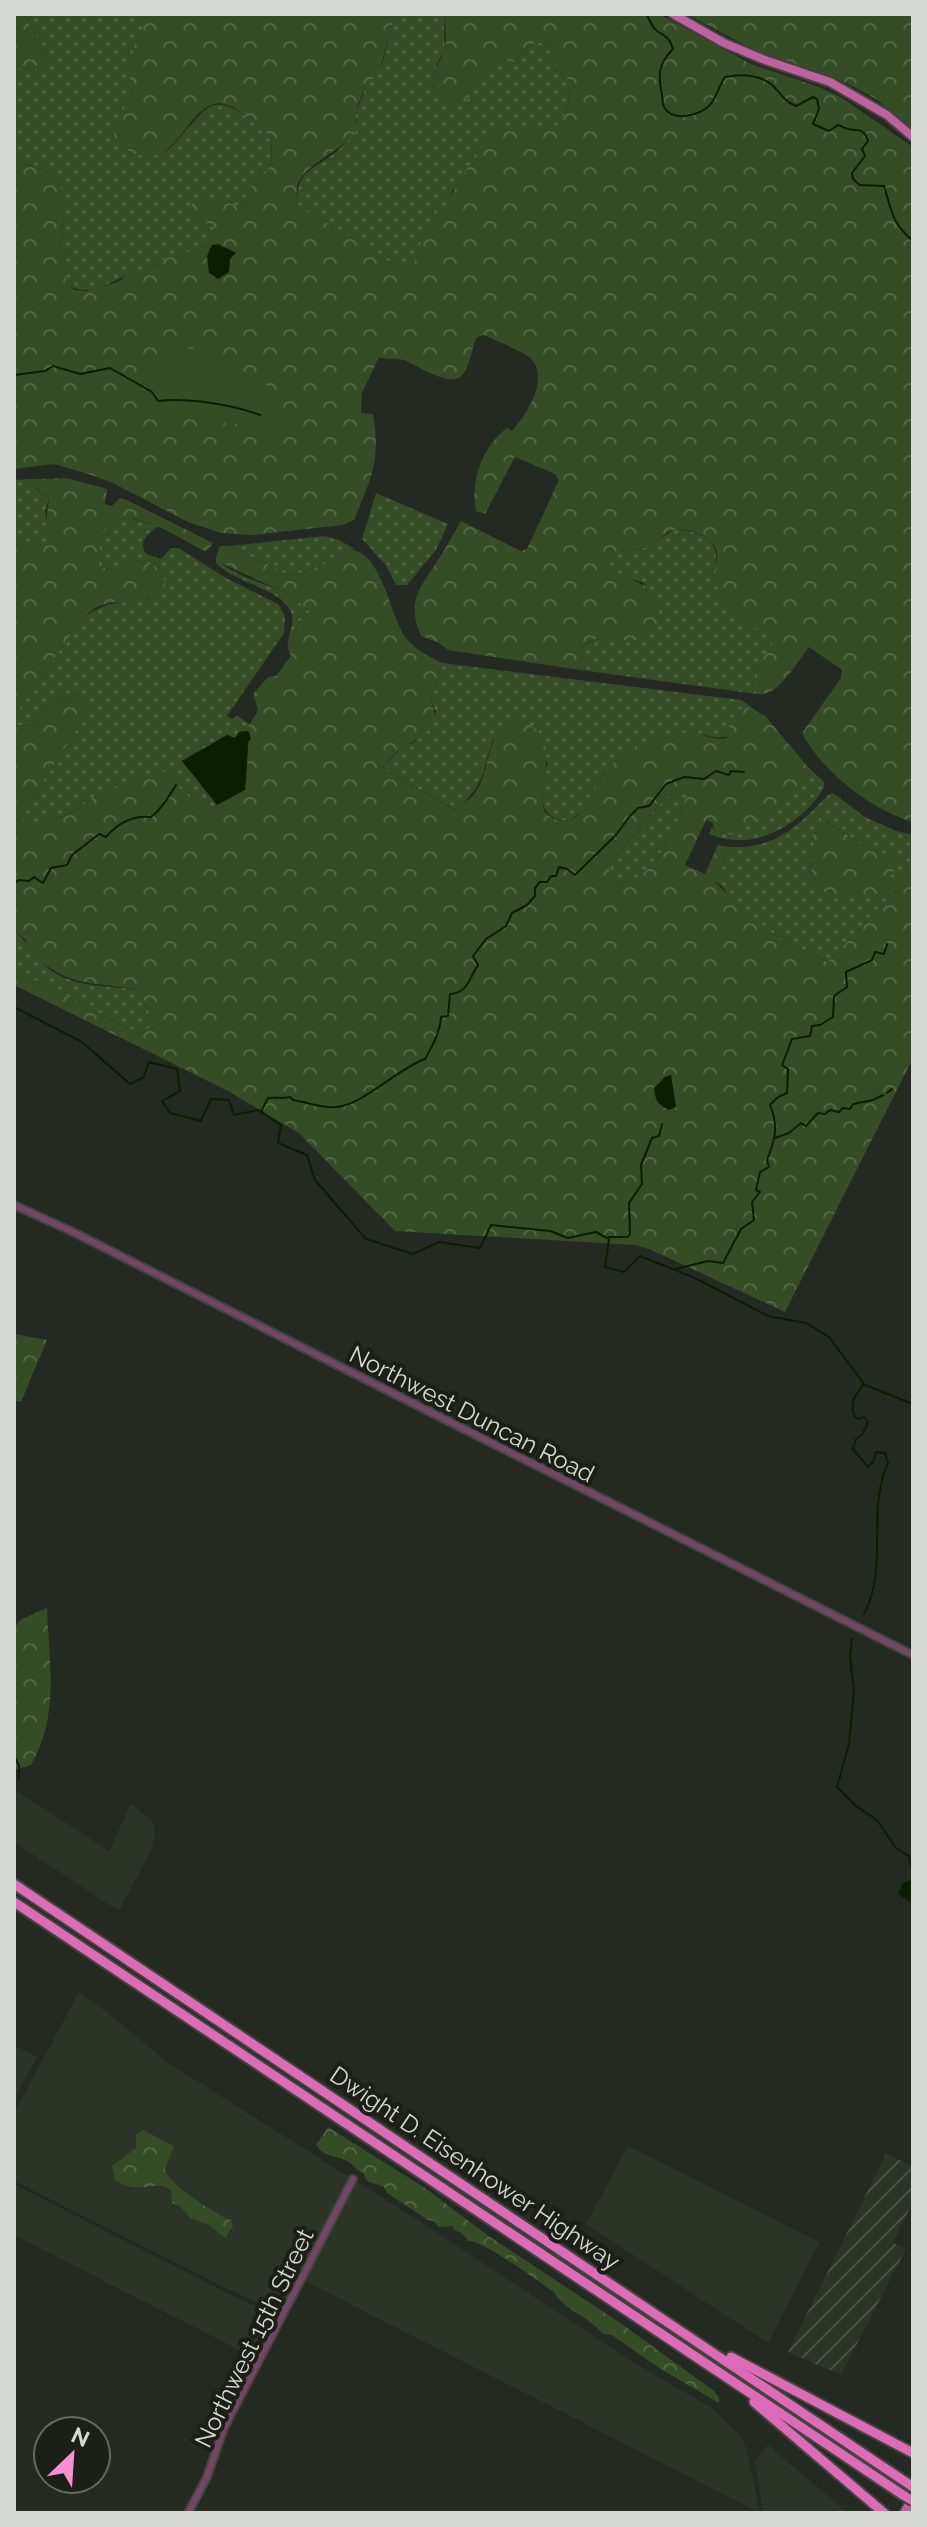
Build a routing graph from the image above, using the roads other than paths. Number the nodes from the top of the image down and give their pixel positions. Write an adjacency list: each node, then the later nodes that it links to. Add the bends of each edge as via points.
1 (673, 14): 2 (main road, via 724,43 830,82)
2 (913, 137)
3 (14, 1205): 4 (street, Northwest Duncan Road)
4 (913, 1655)
5 (14, 1884): 8 (highway, Dwight D. Eisenhower Highway)
6 (14, 1902): 9 (highway, Dwight D. Eisenhower Highway)
7 (353, 2179): 14 (street, Northwest 15th Street, via 224,2428)
8 (683, 2331): 10 (highway); 11 (highway, Dwight D. Eisenhower Highway)
9 (731, 2381): 12 (highway, Dwight D. Eisenhower Highway); 13 (highway)
10 (911, 2451)
11 (911, 2485)
12 (910, 2498): 15 (main road)
13 (882, 2512)
14 (188, 2513)
15 (904, 2513)

